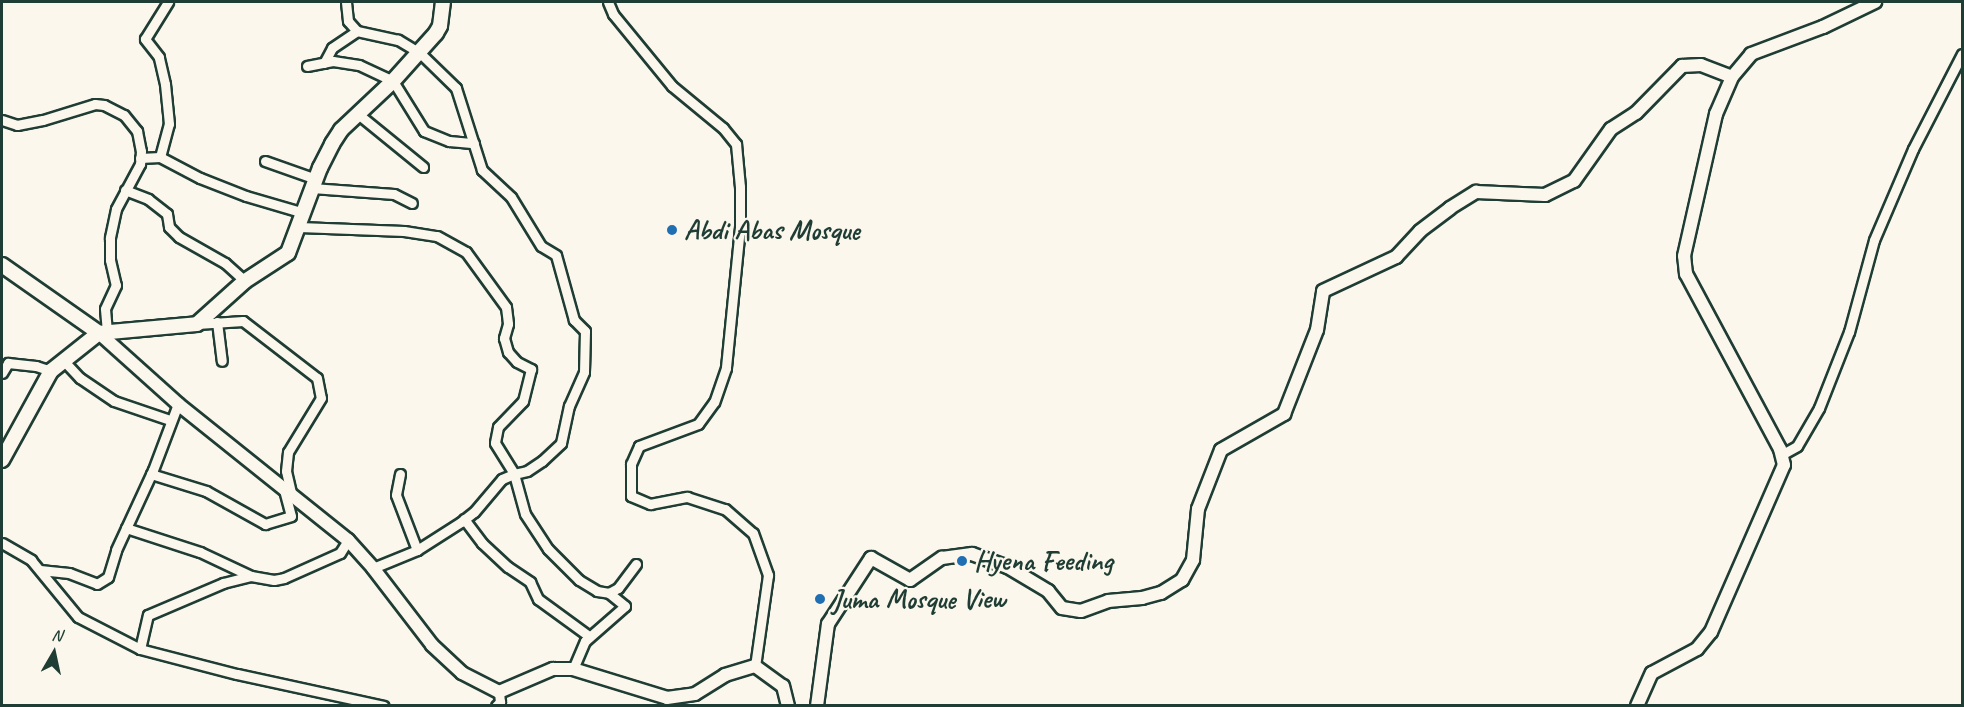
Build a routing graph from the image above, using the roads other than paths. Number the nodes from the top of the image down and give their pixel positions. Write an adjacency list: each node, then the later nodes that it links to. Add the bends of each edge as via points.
1 (168, 2): 16 (street, via 145,39 159,57 165,84 169,124)
2 (346, 2): 6 (street, via 348,21)
3 (443, 2): 7 (main road, via 440,26)
4 (608, 2): 54 (street, via 613,14 672,86 723,128 736,144 740,227 726,368 714,402 698,424 639,446 631,464 631,496 650,504 687,496 725,509 753,533 768,575)
5 (1875, 2): 11 (street, via 1751,54)
6 (357, 31): 7 (street, via 398,40); 9 (street, via 332,48)
7 (420, 53): 12 (main road); 15 (street, via 456,88)
8 (1962, 54): 35 (street, via 1914,149 1875,240 1849,332 1819,408 1797,446)
9 (324, 63): 10 (street); 12 (street, via 359,65)
10 (307, 66)
11 (1732, 77): 35 (street, via 1716,114 1683,256 1686,274); 59 (street, via 1701,65 1682,66 1636,113 1611,129 1574,181 1545,195 1476,192 1420,231 1396,257 1323,291 1317,330 1284,414 1221,450 1198,509 1193,560 1182,580 1151,596 1108,601 1080,610 1062,608 1048,591 1008,567 972,554 942,558 910,580 871,558 828,624)
12 (393, 81): 13 (main road); 15 (street, via 424,131 449,141)
13 (358, 114): 19 (street); 20 (main road, via 332,144)
14 (2, 120): 17 (street, via 17,125 104,105 124,115 137,131)
15 (474, 143): 39 (street, via 482,170 511,197 541,246 556,255 573,321 585,331 584,372 569,406 561,443 527,471)
16 (160, 157): 17 (street); 23 (street)
17 (140, 158): 21 (street)
18 (265, 161): 20 (street)
19 (423, 167)
20 (314, 184): 22 (street, via 394,194); 23 (main road)
21 (125, 190): 25 (street, via 148,199 167,214 169,227 179,237 225,264); 28 (street, via 110,237 116,285 105,309)
22 (412, 203)
23 (301, 220): 25 (main road, via 288,253); 39 (street, via 436,236 466,252 506,307 508,324 504,338 508,352 531,369 523,401 498,427 495,443)
24 (2, 264): 28 (main road)
25 (245, 281): 27 (main road)
26 (217, 322): 27 (street); 30 (street); 41 (street, via 243,321 316,378 321,398 288,452 286,471)
27 (197, 324): 28 (main road)
28 (103, 333): 29 (main road); 33 (street)
29 (63, 360): 31 (main road); 34 (street, via 80,378 114,401)
30 (222, 361)
31 (51, 371): 32 (street, via 8,363); 36 (main road)
32 (2, 373)
33 (178, 404): 34 (street); 40 (street)
34 (170, 420): 37 (street)
35 (1781, 455): 60 (street, via 1784,465 1712,632 1697,649 1652,673)
36 (2, 460)
37 (151, 474): 40 (street, via 206,491 265,524 291,516); 43 (street)
38 (400, 474): 46 (street, via 396,495)
39 (514, 474): 42 (street, via 502,479); 51 (street, via 525,514 548,549 579,580)
40 (284, 489): 41 (street)
41 (293, 499): 44 (street)
42 (464, 519): 46 (street); 52 (street, via 508,567 530,582 538,599)
43 (126, 528): 49 (street, via 108,577 97,584 69,573); 50 (street, via 200,552)
44 (348, 540): 48 (street); 50 (street, via 340,553 284,578)
45 (2, 543): 49 (street)
46 (417, 550): 48 (street)
47 (636, 564): 51 (street, via 618,588)
48 (373, 568): 56 (street, via 432,645)
49 (40, 570): 53 (street, via 78,617)
50 (251, 576): 53 (street, via 186,597 148,615)
51 (609, 593): 52 (street, via 626,606)
52 (589, 636): 55 (street)
53 (140, 649): 57 (street)
54 (755, 666): 55 (street, via 726,675 695,694 667,698); 58 (street, via 783,686)
55 (573, 669): 56 (street, via 553,669)
56 (499, 701)
57 (384, 705)
58 (788, 705)
59 (818, 705)
60 (1637, 705)

